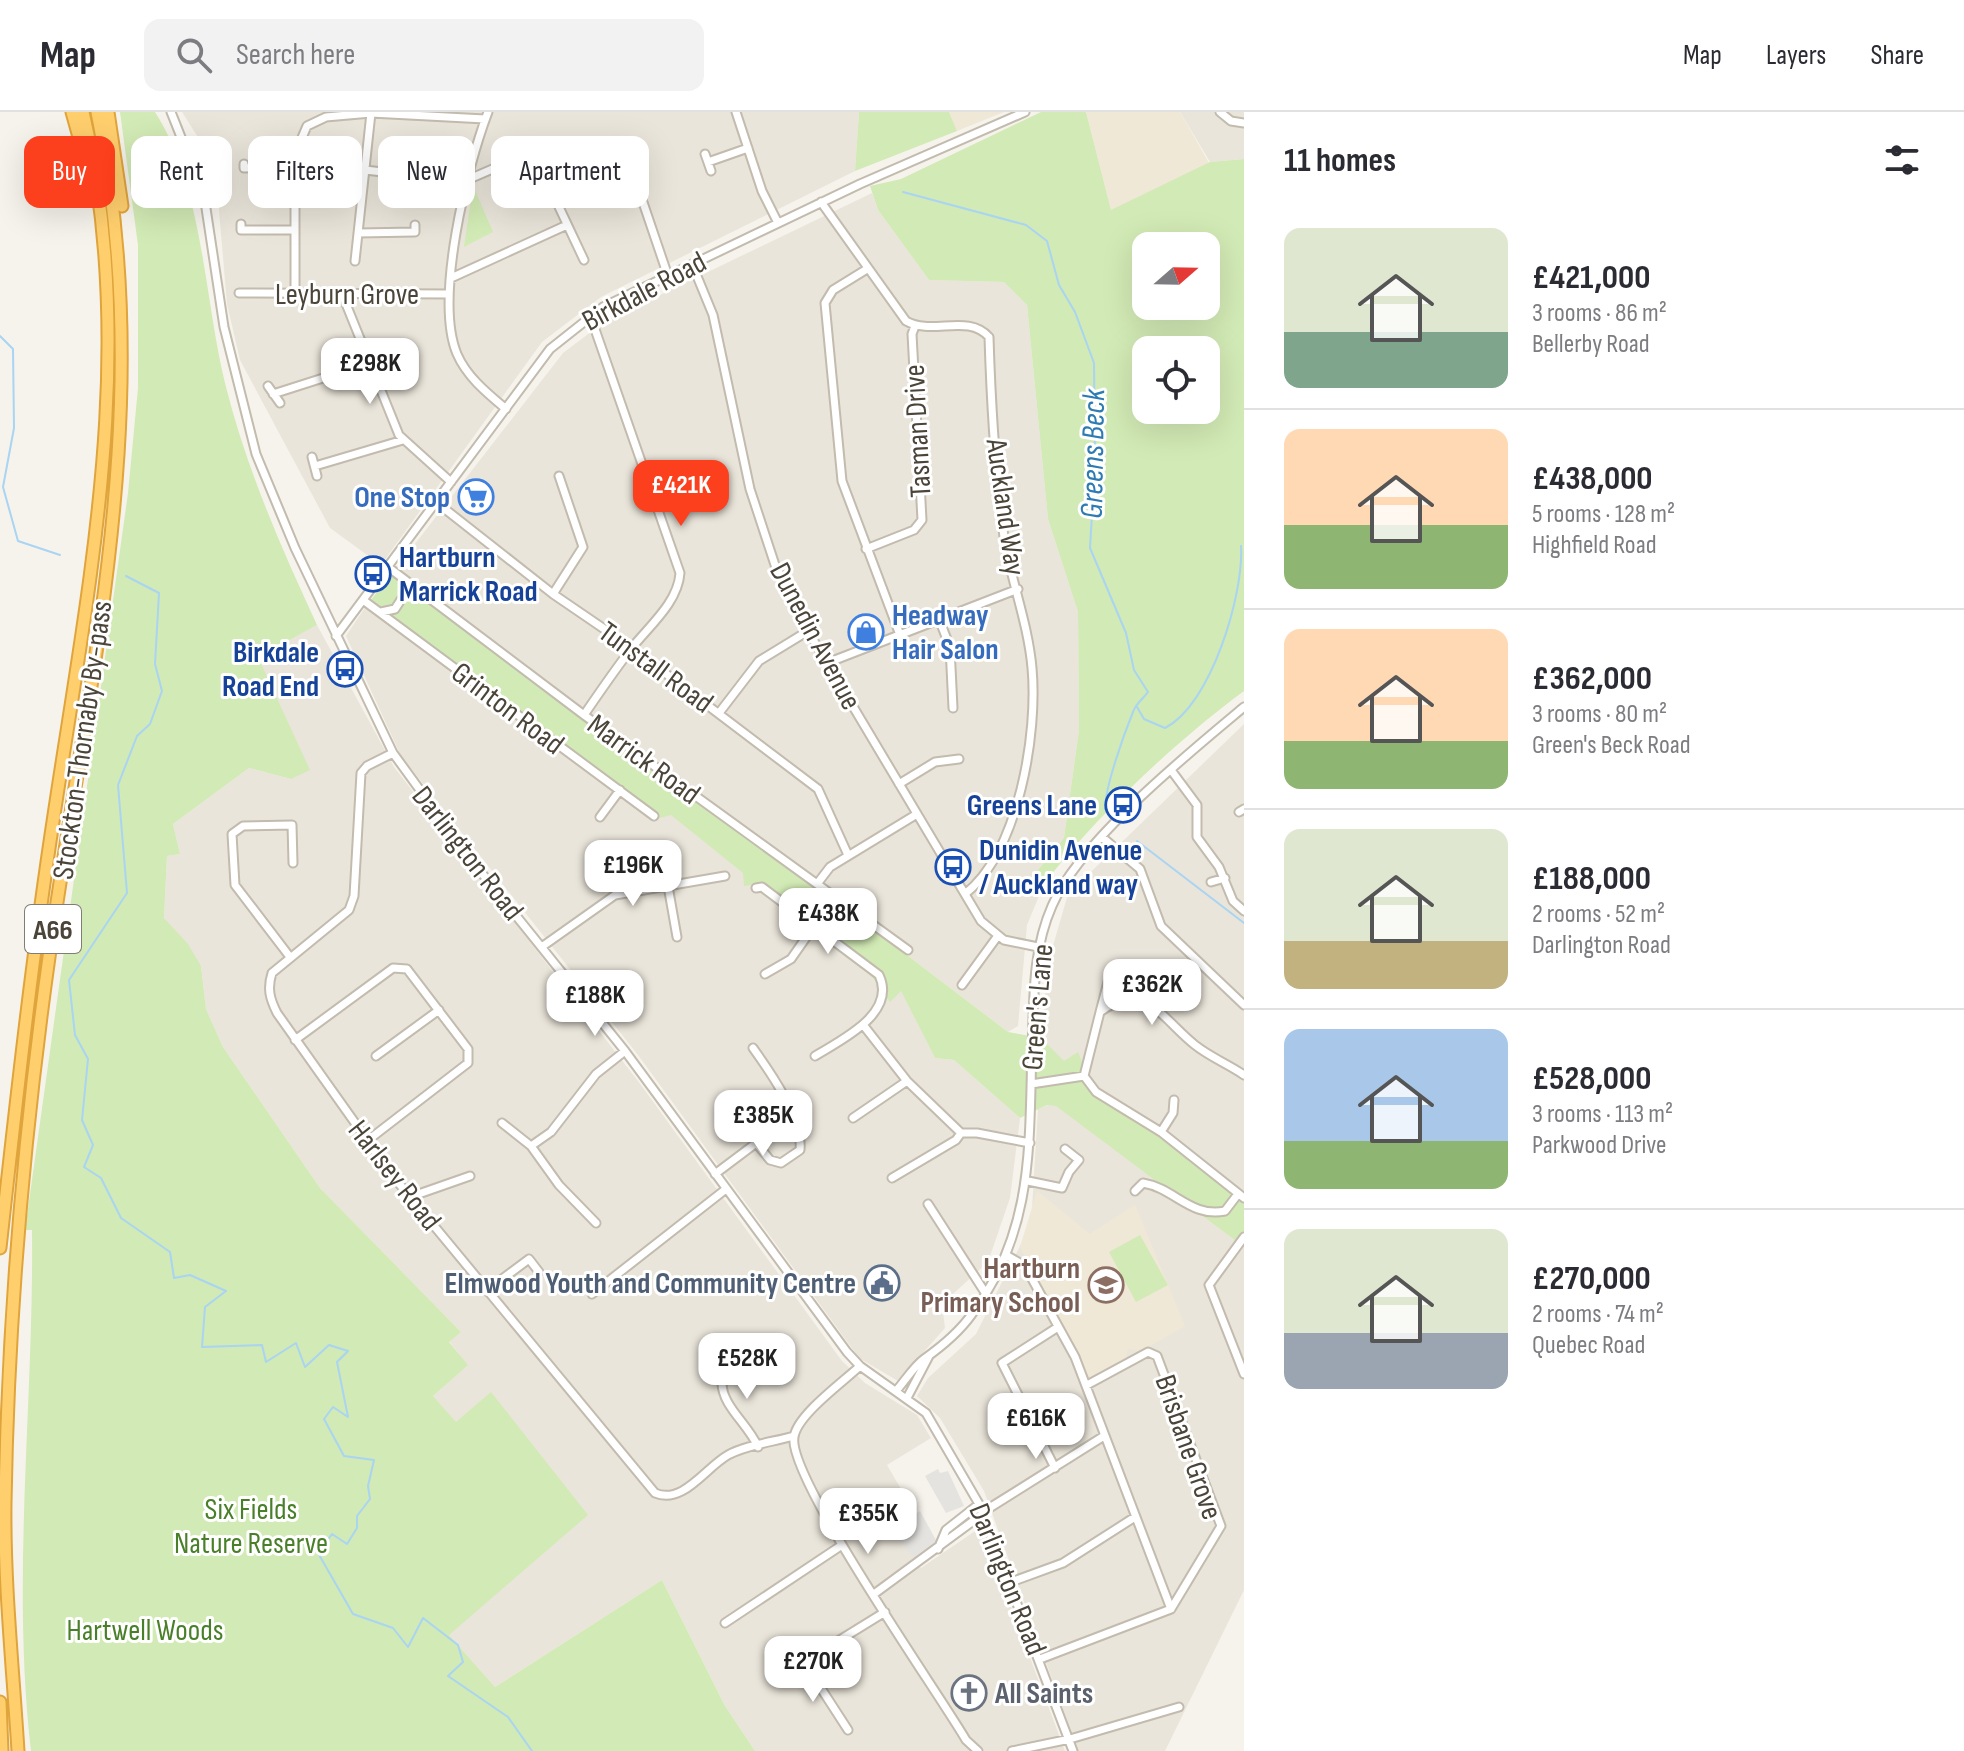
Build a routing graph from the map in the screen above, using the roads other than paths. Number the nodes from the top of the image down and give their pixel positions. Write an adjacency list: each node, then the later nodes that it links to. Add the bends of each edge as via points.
1 (97, 112): 35 (highway, Stockton-Thornaby By-pass / A66)
2 (108, 112): 35 (highway, A66, via 123,220)
3 (171, 112): 67 (street, Darlington Road, via 204,195 224,327 250,435)
4 (736, 112): 12 (street)
5 (1025, 112): 21 (street, Birkdale Road)
6 (1220, 112): 10 (street)
7 (76, 113): 142 (highway, Stockton-Thornaby By-pass / A66, via 105,245 108,426 34,949)
8 (371, 113): 9 (street); 11 (street, via 326,117 307,126); 17 (street)
9 (486, 116): 13 (street)
10 (1244, 123)
11 (302, 136)
12 (748, 148): 14 (street, via 709,167); 26 (street)
13 (475, 153)
14 (705, 154)
15 (244, 164): 16 (street)
16 (248, 168)
17 (365, 170): 18 (street); 20 (street)
18 (378, 171)
19 (475, 176): 29 (street, via 541,145 544,175)
20 (362, 195)
21 (821, 202): 26 (street, Birkdale Road); 36 (street)
22 (295, 208): 30 (street)
23 (361, 208): 31 (street)
24 (462, 208): 38 (street)
25 (645, 208): 37 (street)
26 (778, 223): 34 (street, Birkdale Road)
27 (241, 224): 30 (street, via 241,230)
28 (415, 225): 31 (street, via 415,232)
29 (567, 225): 32 (street); 38 (street)
30 (295, 230): 39 (street)
31 (358, 233): 33 (street)
32 (584, 260)
33 (355, 261)
34 (692, 264): 37 (street, Birkdale Road); 65 (street, Dunedin Avenue, via 713,315 759,522)
35 (121, 265): 179 (highway, Stockton-Thornaby By-pass / A66, via 124,380 99,642 50,952 13,1274 5,1508)
36 (867, 269): 44 (street, via 899,314); 57 (street, via 833,290 825,303 842,481)
37 (668, 276): 43 (street, Birkdale Road)
38 (451, 278): 41 (street)
39 (295, 294): 40 (street, Leyburn Grove); 42 (street, Leyburn Grove)
40 (342, 294): 41 (street, Leyburn Grove); 45 (street)
41 (449, 294): 49 (street, via 456,351 476,382)
42 (242, 296)
43 (590, 315): 49 (street, Birkdale Road, via 556,342); 68 (street, via 680,573 675,591)
44 (915, 326): 57 (street, Tasman Drive, via 922,520 914,530); 60 (street, Auckland Way, via 974,325 989,337 1004,539)
45 (370, 363): 47 (street); 50 (street)
46 (268, 386): 47 (street)
47 (273, 394): 48 (street)
48 (280, 403)
49 (506, 409): 55 (street, Birkdale Road)
50 (403, 440): 52 (street); 55 (street)
51 (312, 457): 52 (street)
52 (315, 466): 53 (street)
53 (317, 476)
54 (559, 476): 61 (street, via 583,547)
55 (451, 482): 56 (street, Birkdale Road)
56 (436, 502): 58 (street, Birkdale Road); 61 (street, Tunstall Road)
57 (866, 549): 66 (street)
58 (388, 567): 59 (street, Marrick Road); 62 (street, Birkdale Road)
59 (404, 578): 63 (street, via 406,592 395,609); 73 (street, Marrick Road)
60 (1018, 589): 64 (street); 93 (street, Auckland Way, via 1032,669 1028,757 997,851 976,886)
61 (553, 594): 68 (street, Tunstall Road)
62 (363, 600): 63 (street, Grinton Road); 67 (street, Birkdale Road)
63 (379, 612): 78 (street, Grinton Road)
64 (939, 619): 66 (street); 71 (street, via 950,647)
65 (808, 631): 69 (street, Dunedin Avenue); 72 (street, via 759,661)
66 (900, 635): 69 (street)
67 (336, 636): 74 (street, Darlington Road)
68 (632, 648): 72 (street, Tunstall Road); 73 (street)
69 (827, 663): 77 (street, Dunedin Avenue)
70 (1244, 707): 76 (street, Green's Lane)
71 (953, 708)
72 (719, 713): 85 (street, Tunstall Road, via 818,789)
73 (584, 715): 90 (street, Marrick Road)
74 (393, 753): 98 (street, Darlington Road); 101 (street, Harlsey Road, via 361,773 349,910)
75 (959, 759): 77 (street, via 935,762)
76 (1171, 770): 84 (street, Green's Lane); 88 (street, via 1197,805 1197,837)
77 (899, 784): 81 (street, Dunedin Avenue)
78 (620, 790): 80 (street, Grinton Road); 83 (street)
79 (652, 801): 80 (street)
80 (646, 810): 82 (street, Grinton Road)
81 (917, 814): 85 (street); 93 (street, Dunedin Avenue)
82 (654, 816)
83 (600, 817)
84 (1103, 838): 99 (street, Green's Lane, via 1062,886); 105 (street, via 1140,869 1161,926)
85 (848, 855): 90 (street)
86 (293, 863): 101 (street, via 292,825 243,826 232,834 235,885)
87 (725, 876): 91 (street)
88 (1225, 878): 89 (street); 94 (street, via 1229,894)
89 (1211, 882)
90 (817, 884): 100 (street, Marrick Road)
91 (668, 886): 96 (street); 98 (street, via 615,895)
92 (756, 888): 95 (street, via 762,887)
93 (965, 894): 97 (street, Dunedin Avenue)
94 (1244, 911)
95 (814, 926): 102 (street, via 791,959); 108 (street, via 879,975 882,1000)
96 (677, 937)
97 (997, 937): 99 (street); 103 (street)
98 (543, 946): 111 (street, Darlington Road)
99 (1038, 947): 117 (street, Green's Lane)
100 (903, 949)
101 (290, 957): 109 (street, Harlsey Road, via 268,984 270,1000)
102 (765, 974)
103 (962, 985)
104 (1149, 1003): 107 (street, via 1122,1000); 107 (street, via 1119,977 1108,982); 114 (street, via 1195,1046)
105 (1244, 1005)
106 (439, 1010): 109 (street, via 407,969 393,968); 112 (street); 124 (street, via 468,1049 468,1063)
107 (1100, 1012): 115 (street)
108 (864, 1026): 113 (street); 116 (street)
109 (295, 1040): 124 (street, Harlsey Road)
110 (753, 1048): 119 (street)
111 (625, 1051): 127 (street, via 596,1074 551,1132); 129 (street, Darlington Road)
112 (376, 1056)
113 (815, 1056)
114 (1244, 1075)
115 (1084, 1076): 117 (street); 122 (street, via 1096,1092)
116 (907, 1081): 120 (street); 123 (street)
117 (1031, 1084): 125 (street, Green's Lane)
118 (1174, 1100): 122 (street)
119 (792, 1116): 126 (street); 126 (street, via 802,1134 800,1150 781,1163 770,1160)
120 (853, 1118)
121 (502, 1123): 127 (street)
122 (1161, 1132): 136 (street)
123 (961, 1133): 125 (street); 131 (street)
124 (367, 1141): 137 (street, Harlsey Road)
125 (1030, 1143): 132 (street, Green's Lane)
126 (757, 1144): 129 (street)
127 (531, 1146): 140 (street)
128 (1065, 1149): 133 (street, via 1079,1160)
129 (715, 1174): 134 (street, Darlington Road)
130 (470, 1176): 137 (street)
131 (892, 1178)
132 (1028, 1181): 133 (street); 144 (street, Green's Lane)
133 (1062, 1188): 138 (street)
134 (726, 1189): 147 (street); 153 (street, Darlington Road)
135 (1135, 1191): 136 (street, via 1142,1178 1203,1213 1225,1211)
136 (1241, 1196)
137 (410, 1197): 146 (street, Harlsey Road)
138 (1059, 1198)
139 (928, 1204): 148 (street)
140 (596, 1223)
141 (1244, 1237): 143 (street)
142 (0, 1248)
143 (1241, 1248): 152 (street, via 1209,1285)
144 (1006, 1255): 148 (street, Green's Lane); 149 (street, via 1025,1266)
145 (539, 1272): 146 (street, via 529,1259)
146 (486, 1291): 160 (street, Harlsey Road, via 655,1493 678,1494 729,1454)
147 (592, 1294)
148 (986, 1294): 150 (street, Green's Lane)
149 (1058, 1327): 155 (street); 161 (street, via 1002,1363)
150 (929, 1356): 156 (street, Green's Lane); 157 (street, Green's Lane)
151 (756, 1358): 160 (street, via 722,1383 722,1394)
152 (1242, 1364): 154 (street)
153 (860, 1366): 156 (street, Darlington Road); 158 (street, via 810,1412)
154 (1244, 1374)
155 (1087, 1385): 159 (street); 170 (street, Brisbane Grove, via 1148,1352 1157,1356 1221,1521)
156 (896, 1391): 157 (street, Darlington Road)
157 (907, 1398): 162 (street, Darlington Road, via 931,1420)
158 (794, 1436): 160 (street, Harlsey Road); 167 (street, via 800,1466)
159 (1104, 1436): 161 (street); 163 (street)
160 (758, 1447)
161 (1055, 1468): 162 (street)
162 (982, 1509): 164 (street); 165 (street); 168 (street, Darlington Road)
163 (1135, 1517): 168 (street, via 1063,1563); 170 (street)
164 (961, 1518): 165 (street); 166 (street)
165 (967, 1527): 166 (street)
166 (945, 1539): 169 (street, via 937,1551)
167 (842, 1545): 169 (street); 172 (street)
168 (1011, 1582): 173 (street, Darlington Road)
169 (874, 1594): 171 (street)
170 (1171, 1609): 173 (street)
171 (885, 1612): 176 (street, via 804,1662); 180 (street)
172 (725, 1623)
173 (1040, 1659): 177 (street, Darlington Road)
174 (0, 1702): 178 (highway)
175 (1179, 1707): 177 (street)
176 (848, 1730)
177 (1070, 1739): 181 (street); 182 (street, Darlington Road)
178 (2, 1751)
179 (18, 1751)
180 (978, 1751)
181 (1012, 1751)
182 (1073, 1751)

